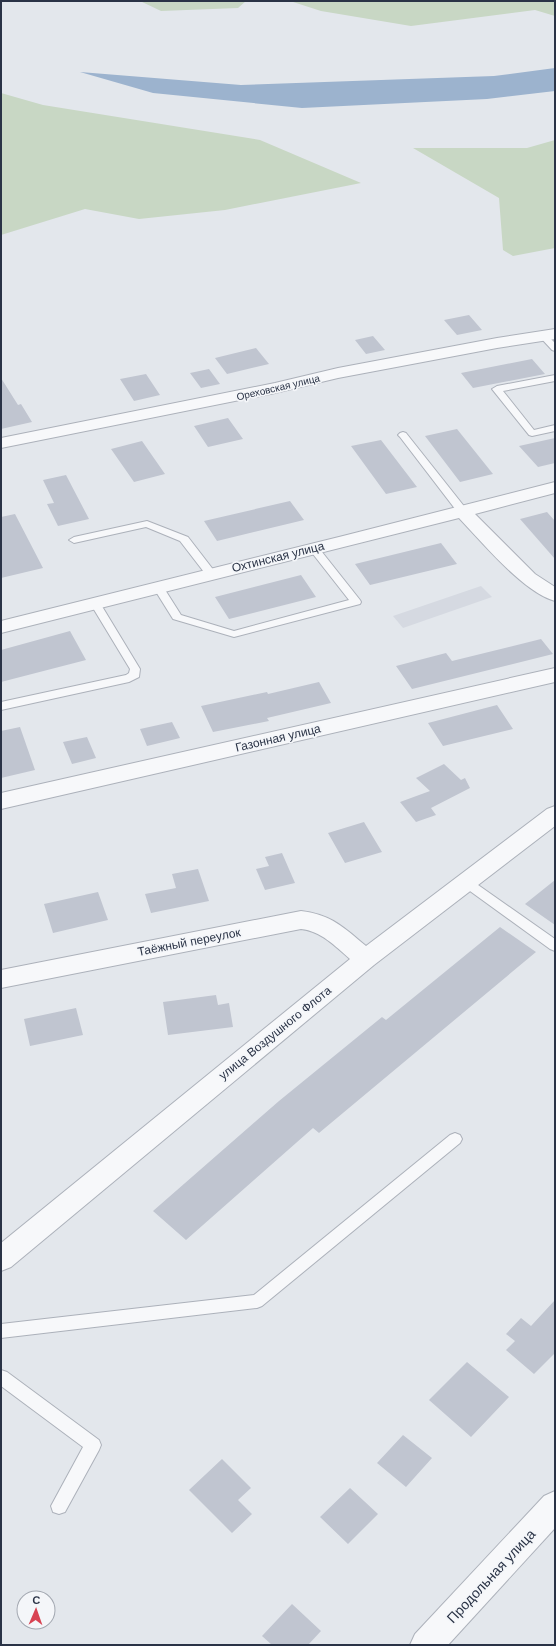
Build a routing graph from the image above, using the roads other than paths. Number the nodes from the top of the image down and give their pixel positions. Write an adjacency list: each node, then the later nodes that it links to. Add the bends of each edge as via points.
1 (549, 335): 2 (lane); 6 (street, Ореховская улица, via 338,373)
2 (555, 348)
3 (555, 378): 4 (lane, via 497,389 532,433)
4 (555, 428)
5 (402, 435): 8 (lane)
6 (1, 443)
7 (555, 487): 8 (street, Охтинская улица)
8 (464, 512): 10 (street, Охтинская улица); 13 (street, via 528,578)
9 (74, 540): 11 (lane, via 147,524 184,539)
10 (314, 548): 11 (street, Охтинская улица); 12 (lane, via 356,602 234,634 177,617)
11 (210, 574): 12 (street, Охтинская улица)
12 (158, 587): 14 (street, Охтинская улица)
13 (555, 595)
14 (95, 603): 15 (street, Охтинская улица); 17 (lane, via 135,669 135,674 129,678)
15 (1, 627)
16 (555, 675): 18 (street, Газонная улица)
17 (1, 706)
18 (1, 801)
19 (555, 814): 20 (street, улица Воздушного Флота)
20 (468, 883): 21 (lane); 22 (street, улица Воздушного Флота)
21 (555, 946)
22 (366, 959): 23 (street, Таёжный переулок, via 328,928 316,922 301,920); 25 (street, улица Воздушного Флота)
23 (1, 979)
24 (455, 1139): 26 (lane, via 257,1301)
25 (1, 1259)
26 (1, 1331)
27 (1, 1377): 28 (lane, via 93,1445)
28 (60, 1506)
29 (555, 1506): 30 (street, Продольная улица)
30 (438, 1641)

